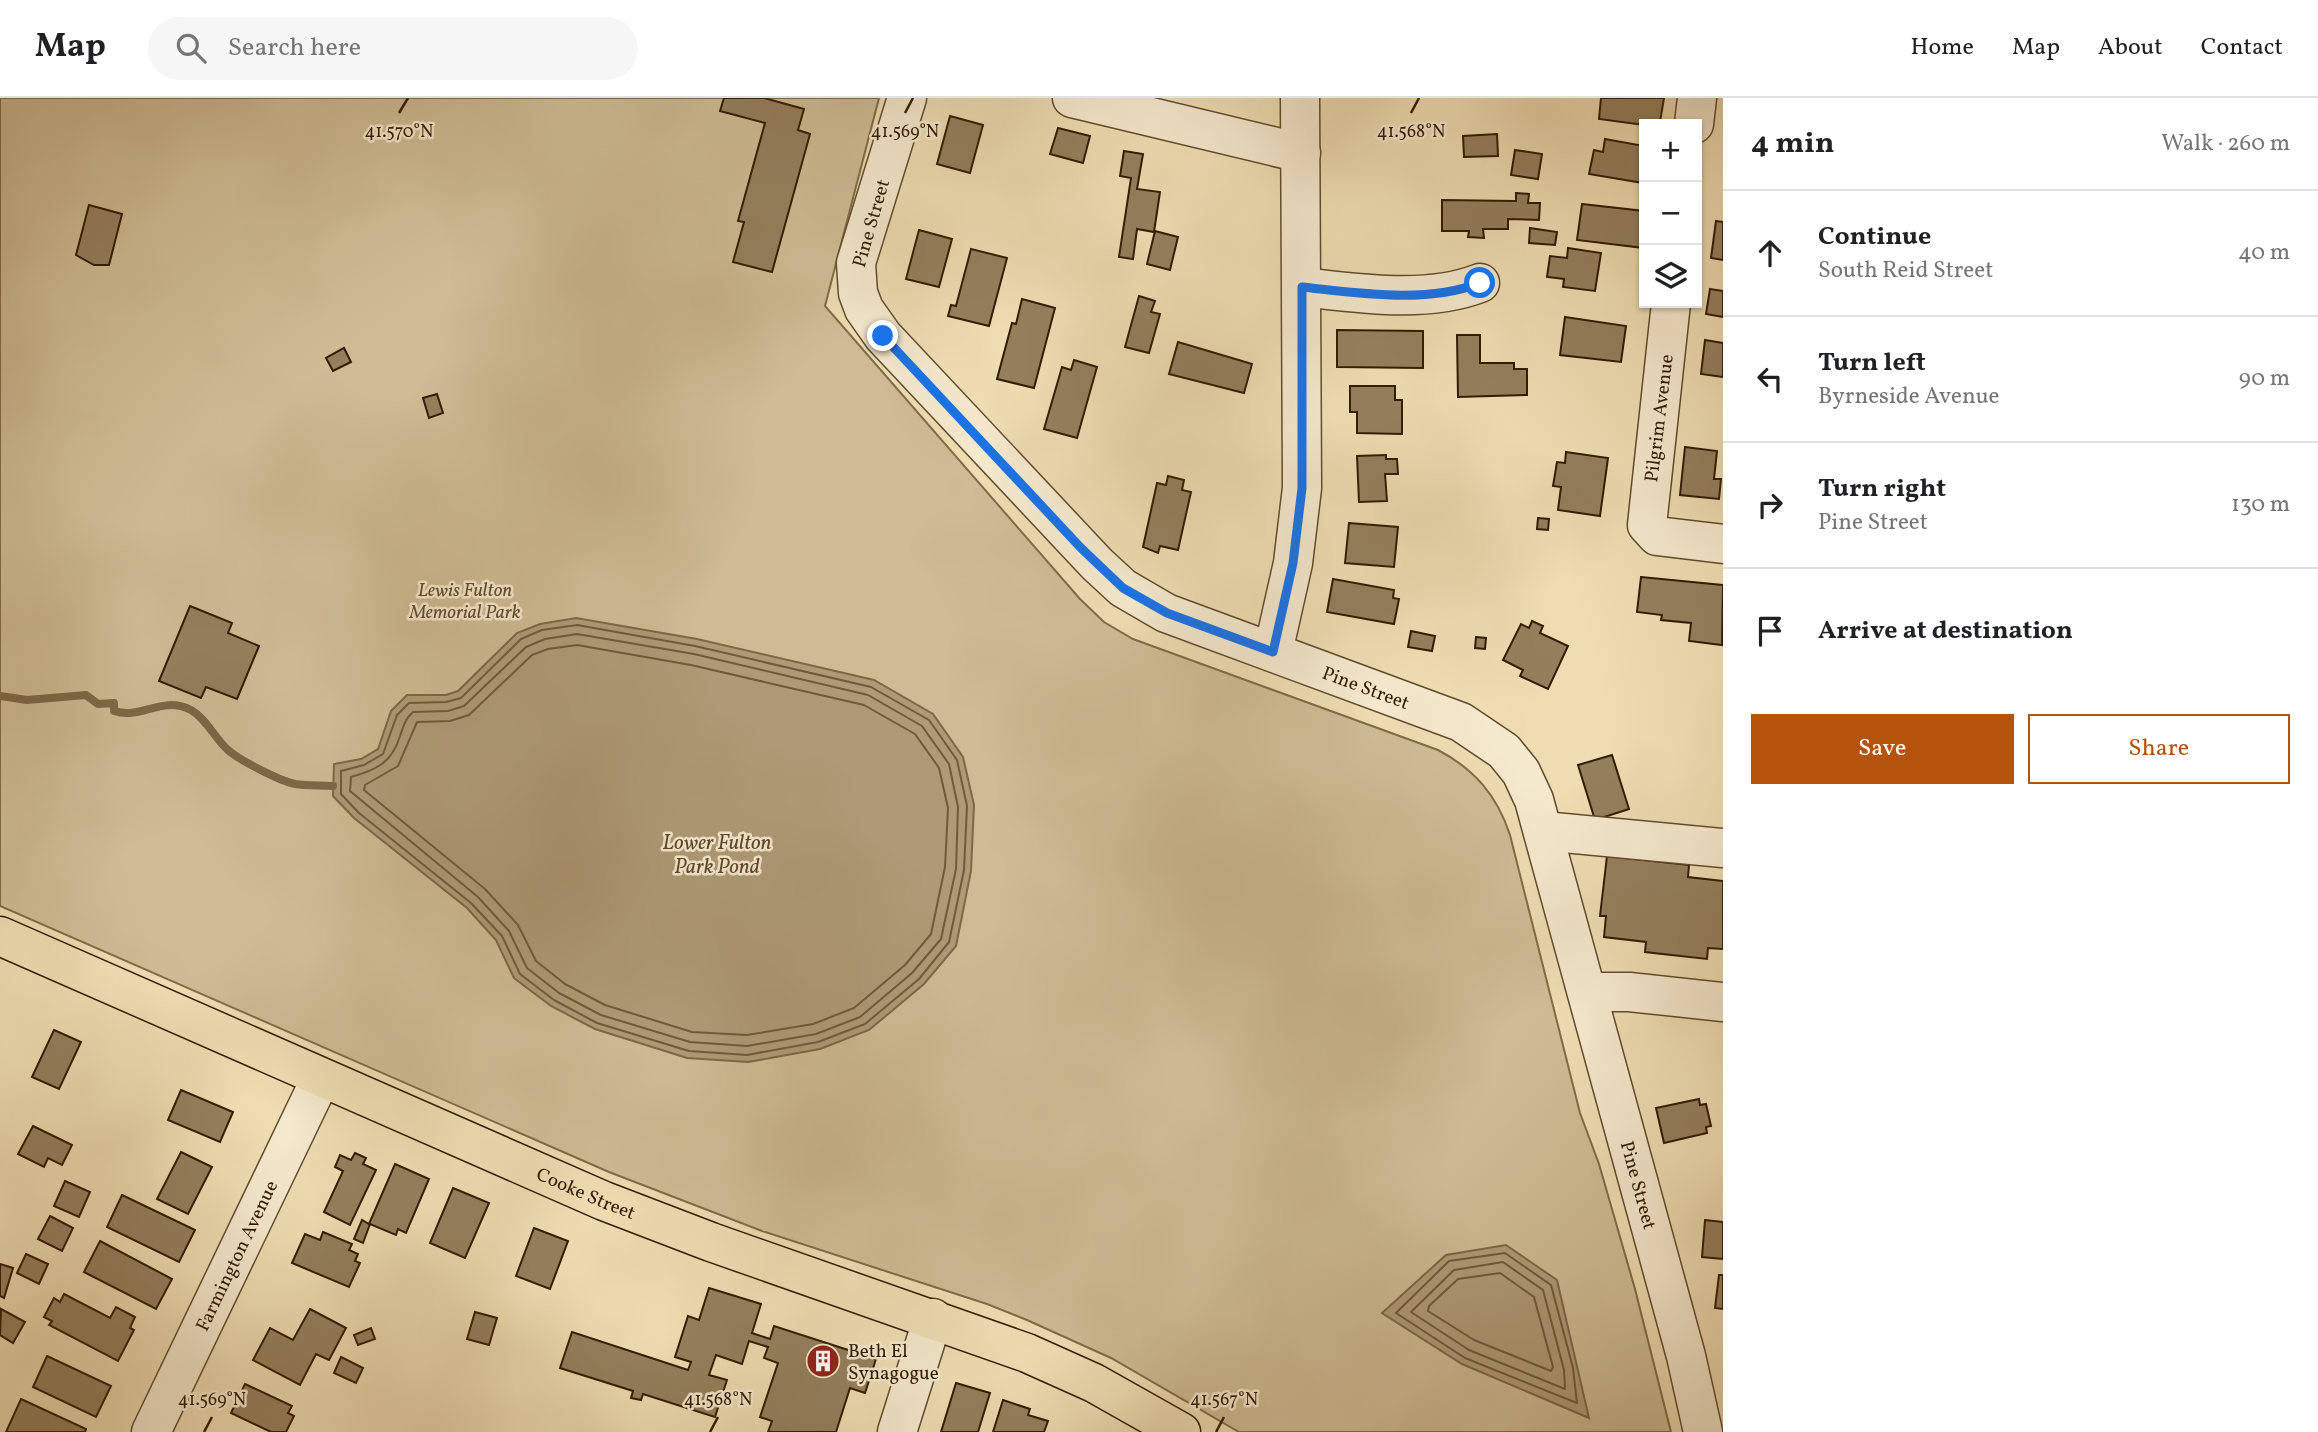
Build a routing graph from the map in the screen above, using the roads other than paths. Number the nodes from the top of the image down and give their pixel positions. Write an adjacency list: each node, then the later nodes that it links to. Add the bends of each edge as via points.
1 (907, 98): 11 (street, Pine Street, via 858,253 856,287 870,318 1123,588 1167,613)
2 (1072, 98): 6 (street)
3 (1300, 98): 6 (street)
4 (1697, 98): 5 (street)
5 (1695, 119)
6 (1301, 153): 8 (street)
7 (1480, 283): 8 (street, via 1439,293)
8 (1302, 287): 11 (street, via 1302,488 1293,563)
9 (1670, 308): 10 (street, Pilgrim Avenue, via 1647,510 1650,532)
10 (1723, 544)
11 (1273, 652): 12 (street, Pine Street, via 1441,713 1485,736 1521,772)
12 (1543, 831): 13 (street); 15 (street, Pine Street)
13 (1723, 848)
14 (0, 936): 17 (main road, Cooke Street)
15 (1587, 992): 16 (street); 19 (street, Pine Street)
16 (1723, 1002)
17 (321, 1078): 18 (main road, Cooke Street, via 654,1221); 20 (street, Farmington Avenue)
18 (933, 1318): 21 (street); 22 (main road, Cooke Street, via 1064,1368)
19 (1708, 1414)
20 (151, 1432)
21 (897, 1432)
22 (1181, 1432)

